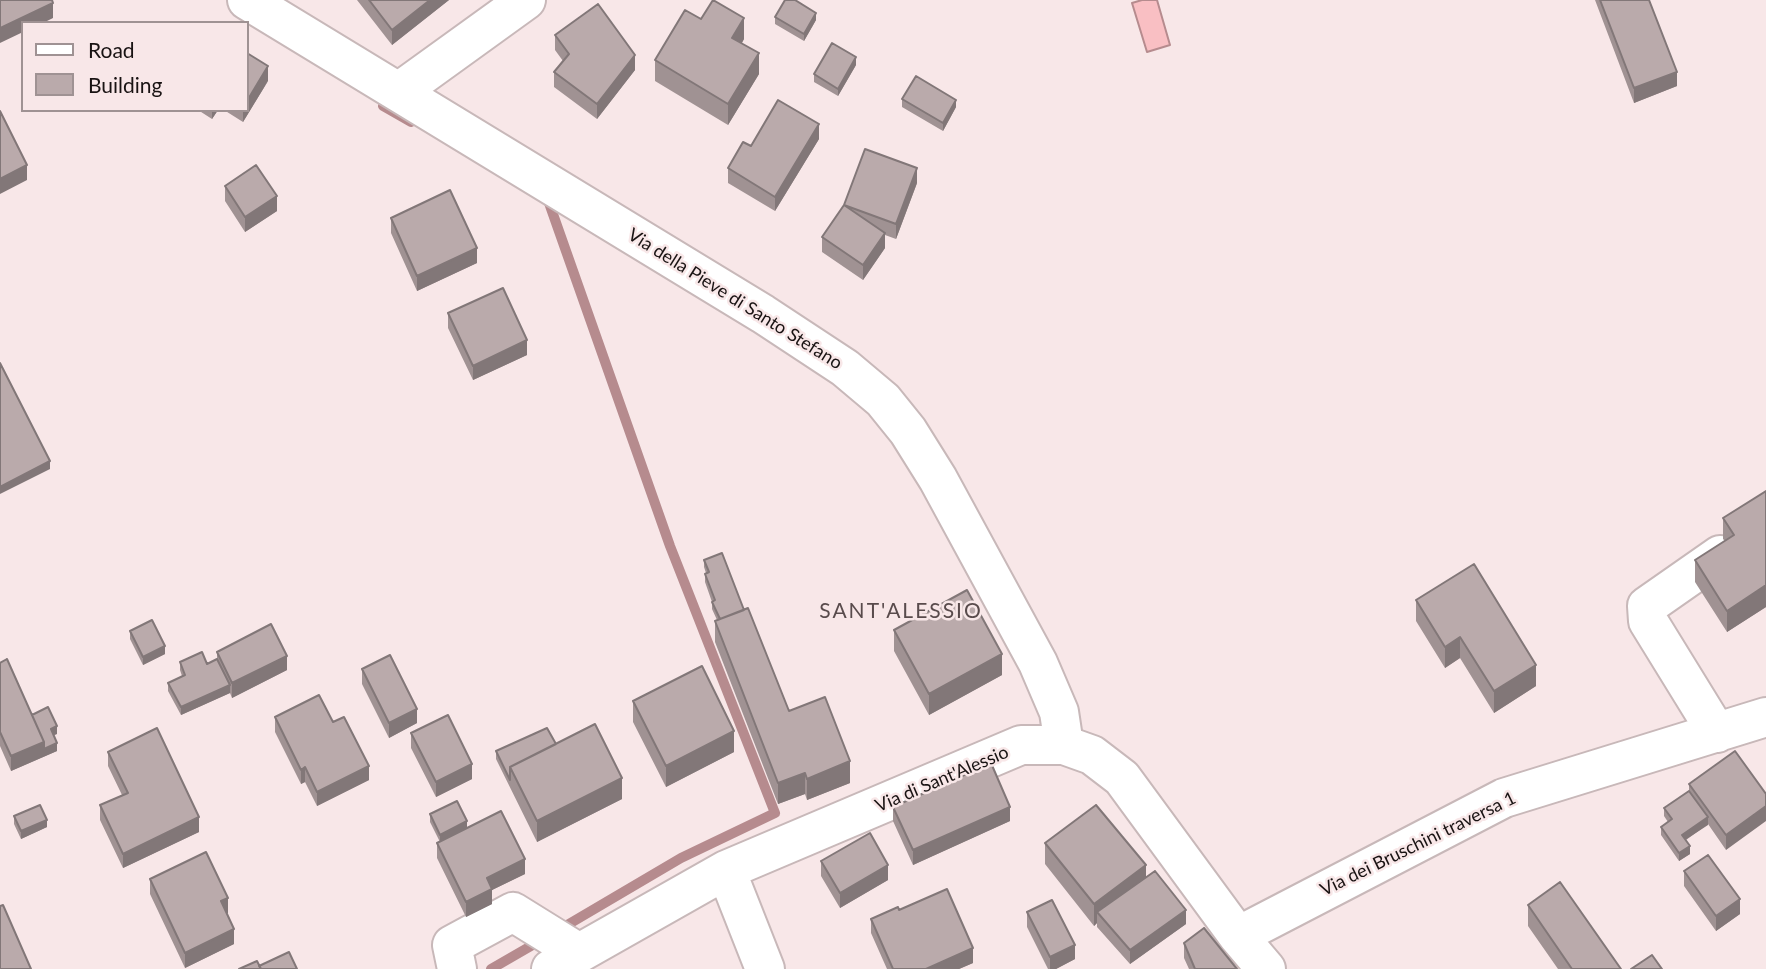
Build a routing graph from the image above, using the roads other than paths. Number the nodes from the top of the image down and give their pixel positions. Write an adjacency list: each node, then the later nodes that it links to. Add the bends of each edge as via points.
1 (247, 0): 3 (street, Via della Pieve di Santo Stefano)
2 (526, 0): 3 (street)
3 (400, 91): 7 (street, Via della Pieve di Santo Stefano, via 763,314 883,400 938,479 1038,663 1059,712)
4 (1720, 555): 6 (street, via 1647,606 1648,621)
5 (1766, 718): 6 (street, Via dei Bruschini traversa 1)
6 (1717, 733): 9 (street, Via dei Bruschini traversa 1, via 1504,798)
7 (1064, 745): 8 (street, Via di Sant'Alessio, via 1021,746); 9 (street, Via di Sant'Alessio, via 1092,755 1122,778)
8 (726, 870): 10 (street, Via di Sant'Alessio); 12 (street)
9 (1238, 936): 13 (street, Via di Sant'Alessio)
10 (565, 961): 11 (street, via 513,912 452,945)
11 (457, 969)
12 (765, 969)
13 (1266, 969)

